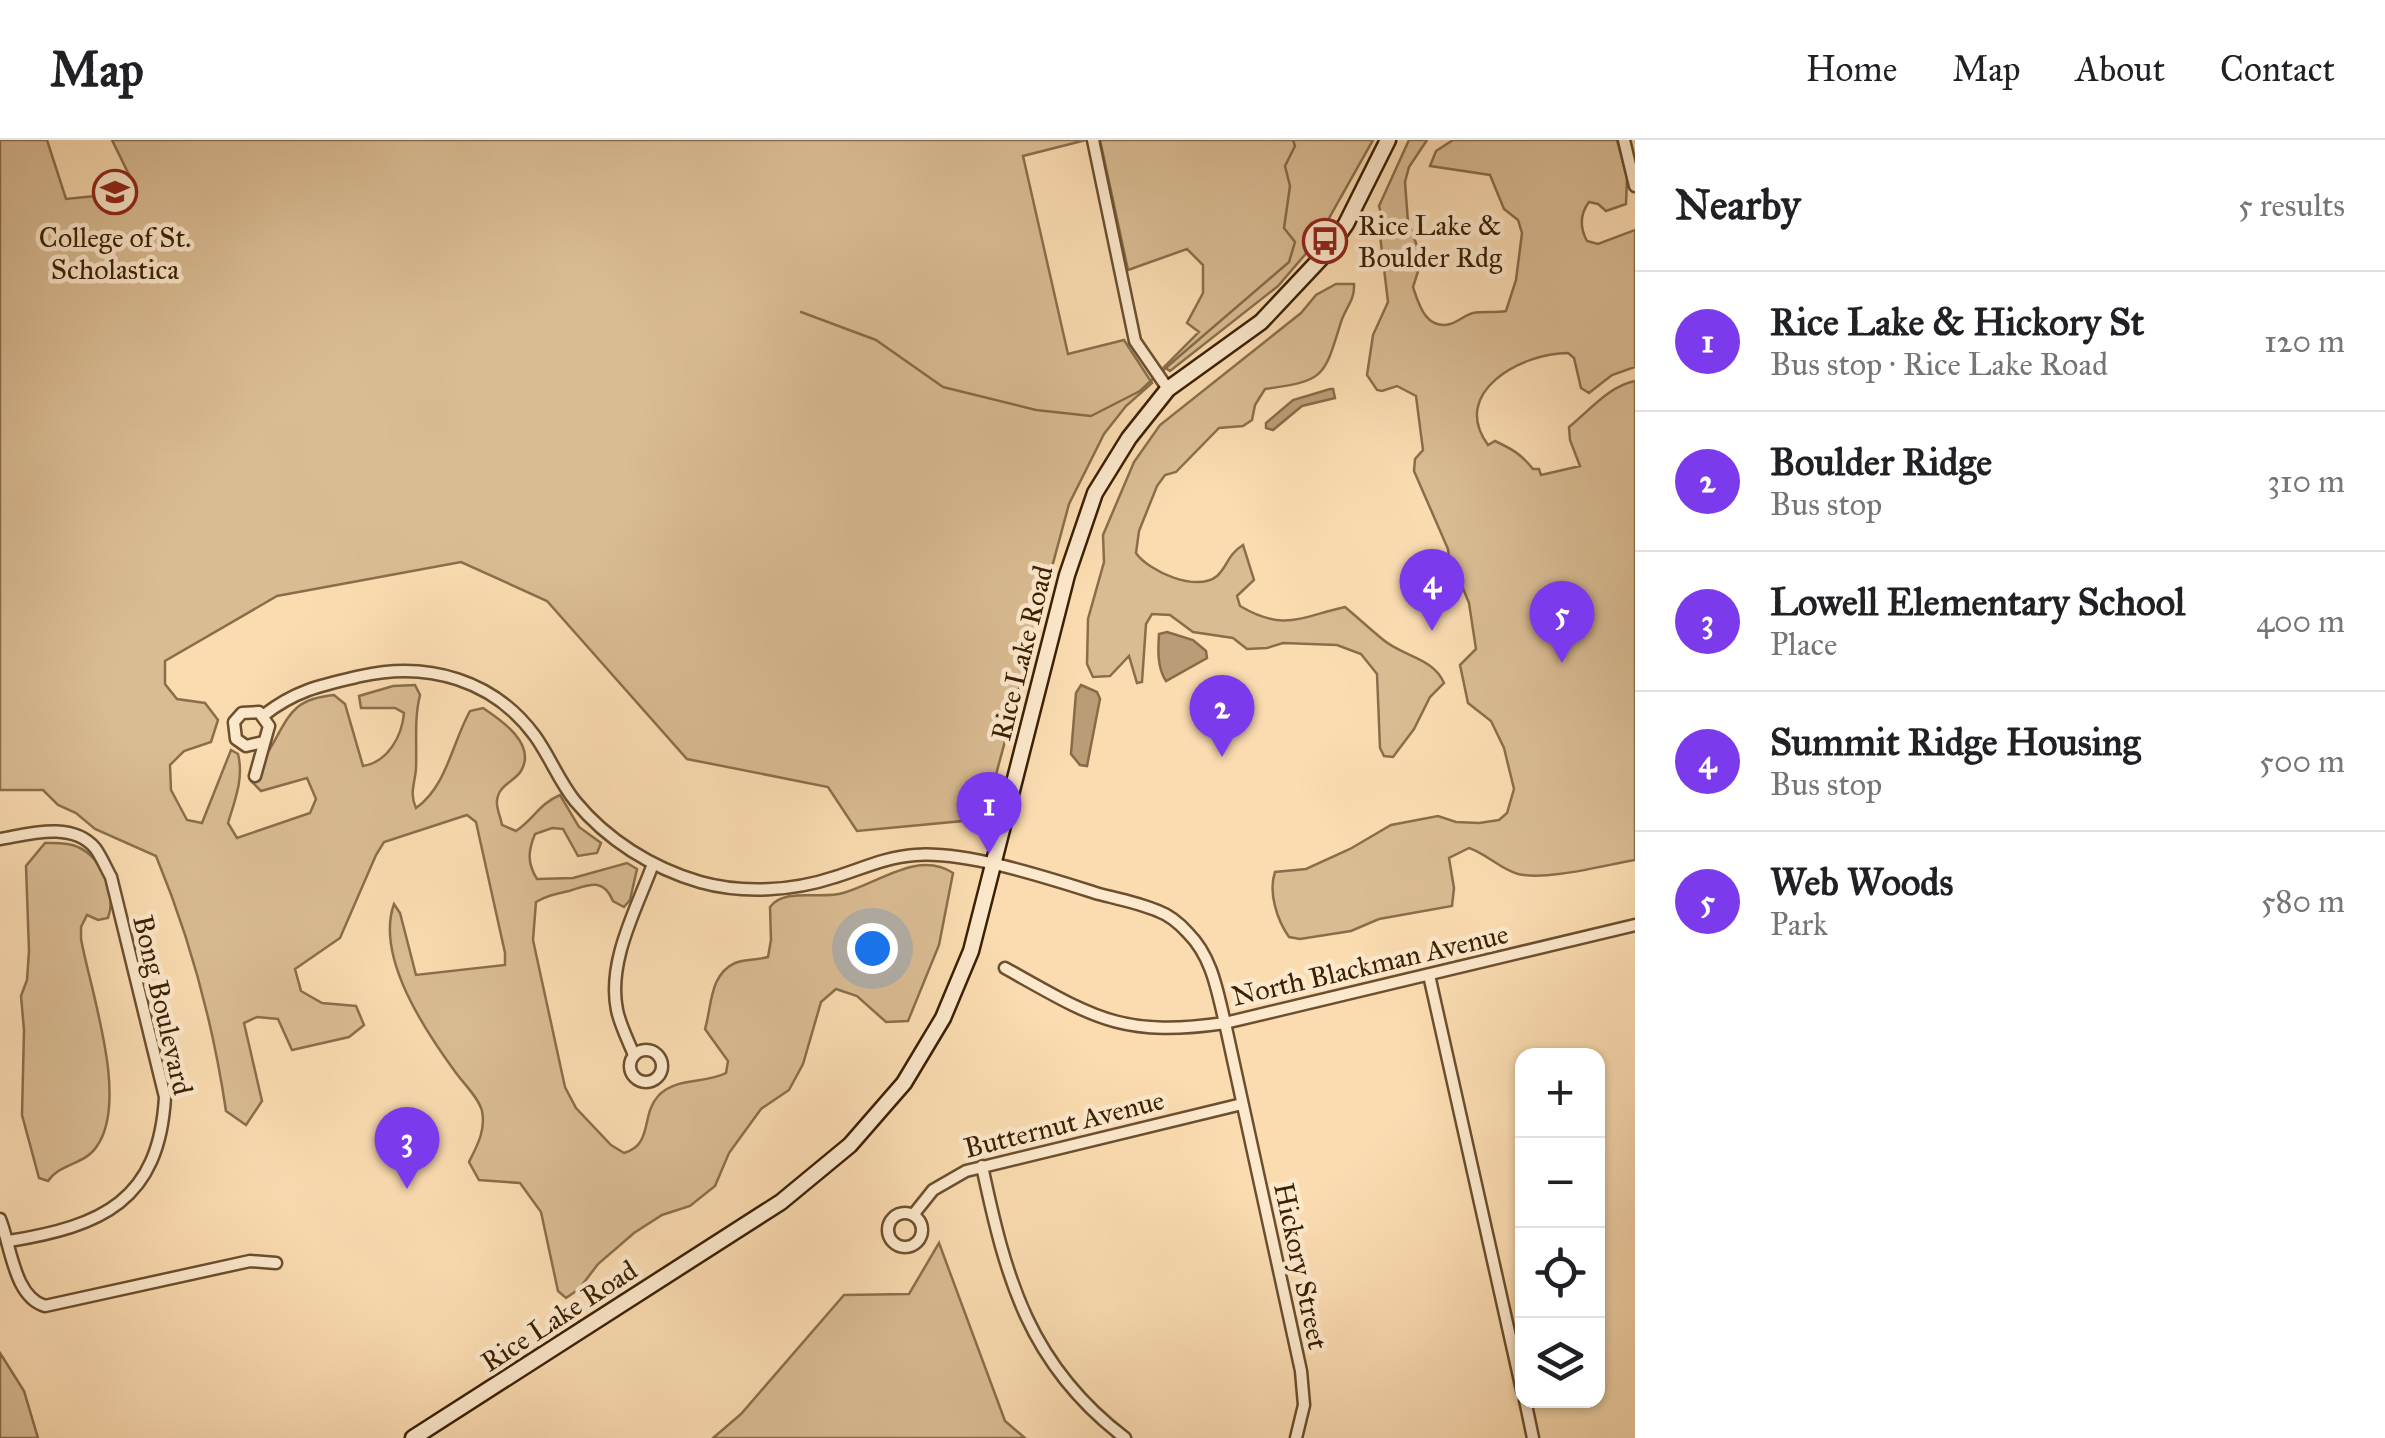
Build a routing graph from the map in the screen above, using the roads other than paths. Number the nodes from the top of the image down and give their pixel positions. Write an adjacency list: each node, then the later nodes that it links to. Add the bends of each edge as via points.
1 (1093, 140): 5 (street, via 1135,341)
2 (1388, 140): 5 (main road, Rice Lake Road, via 1325,254 1261,322)
3 (1628, 142): 4 (street)
4 (1635, 186)
5 (1168, 389): 11 (main road, Rice Lake Road, via 1095,492 1067,575)
6 (264, 715): 7 (street, via 269,732); 7 (street, via 242,713 233,728 240,743); 10 (street, via 311,688 375,673 456,678 522,720 574,799)
7 (263, 742): 8 (street)
8 (255, 776)
9 (0, 840): 21 (street, Bong Boulevard, via 48,831 93,846 111,877 165,1098 153,1163 126,1201 77,1226)
10 (652, 864): 11 (street, via 703,883 750,889 812,884 914,855); 16 (street, via 615,981 617,1010)
11 (994, 866): 15 (street, via 1175,921 1212,970); 25 (main road, Rice Lake Road, via 944,1018 904,1083 850,1144 780,1202)
12 (1635, 925): 14 (street, North Blackman Avenue)
13 (1006, 968): 15 (street, North Blackman Avenue, via 1114,1023 1174,1030)
14 (1428, 975): 15 (street, North Blackman Avenue); 23 (street)
15 (1224, 1022): 17 (street, Hickory Street)
16 (634, 1054)
17 (1242, 1104): 18 (street, Butternut Avenue); 27 (street, Hickory Street, via 1301,1371 1304,1405)
18 (982, 1166): 19 (street, Butternut Avenue, via 950,1177); 26 (street, via 1007,1274 1032,1332 1070,1388)
19 (913, 1215)
20 (0, 1219): 21 (street)
21 (9, 1241): 22 (street, via 23,1290 45,1306 250,1261)
22 (276, 1263)
23 (1515, 1359)
24 (1527, 1408): 28 (street)
25 (412, 1438)
26 (1125, 1438)
27 (1296, 1438)
28 (1534, 1438)

